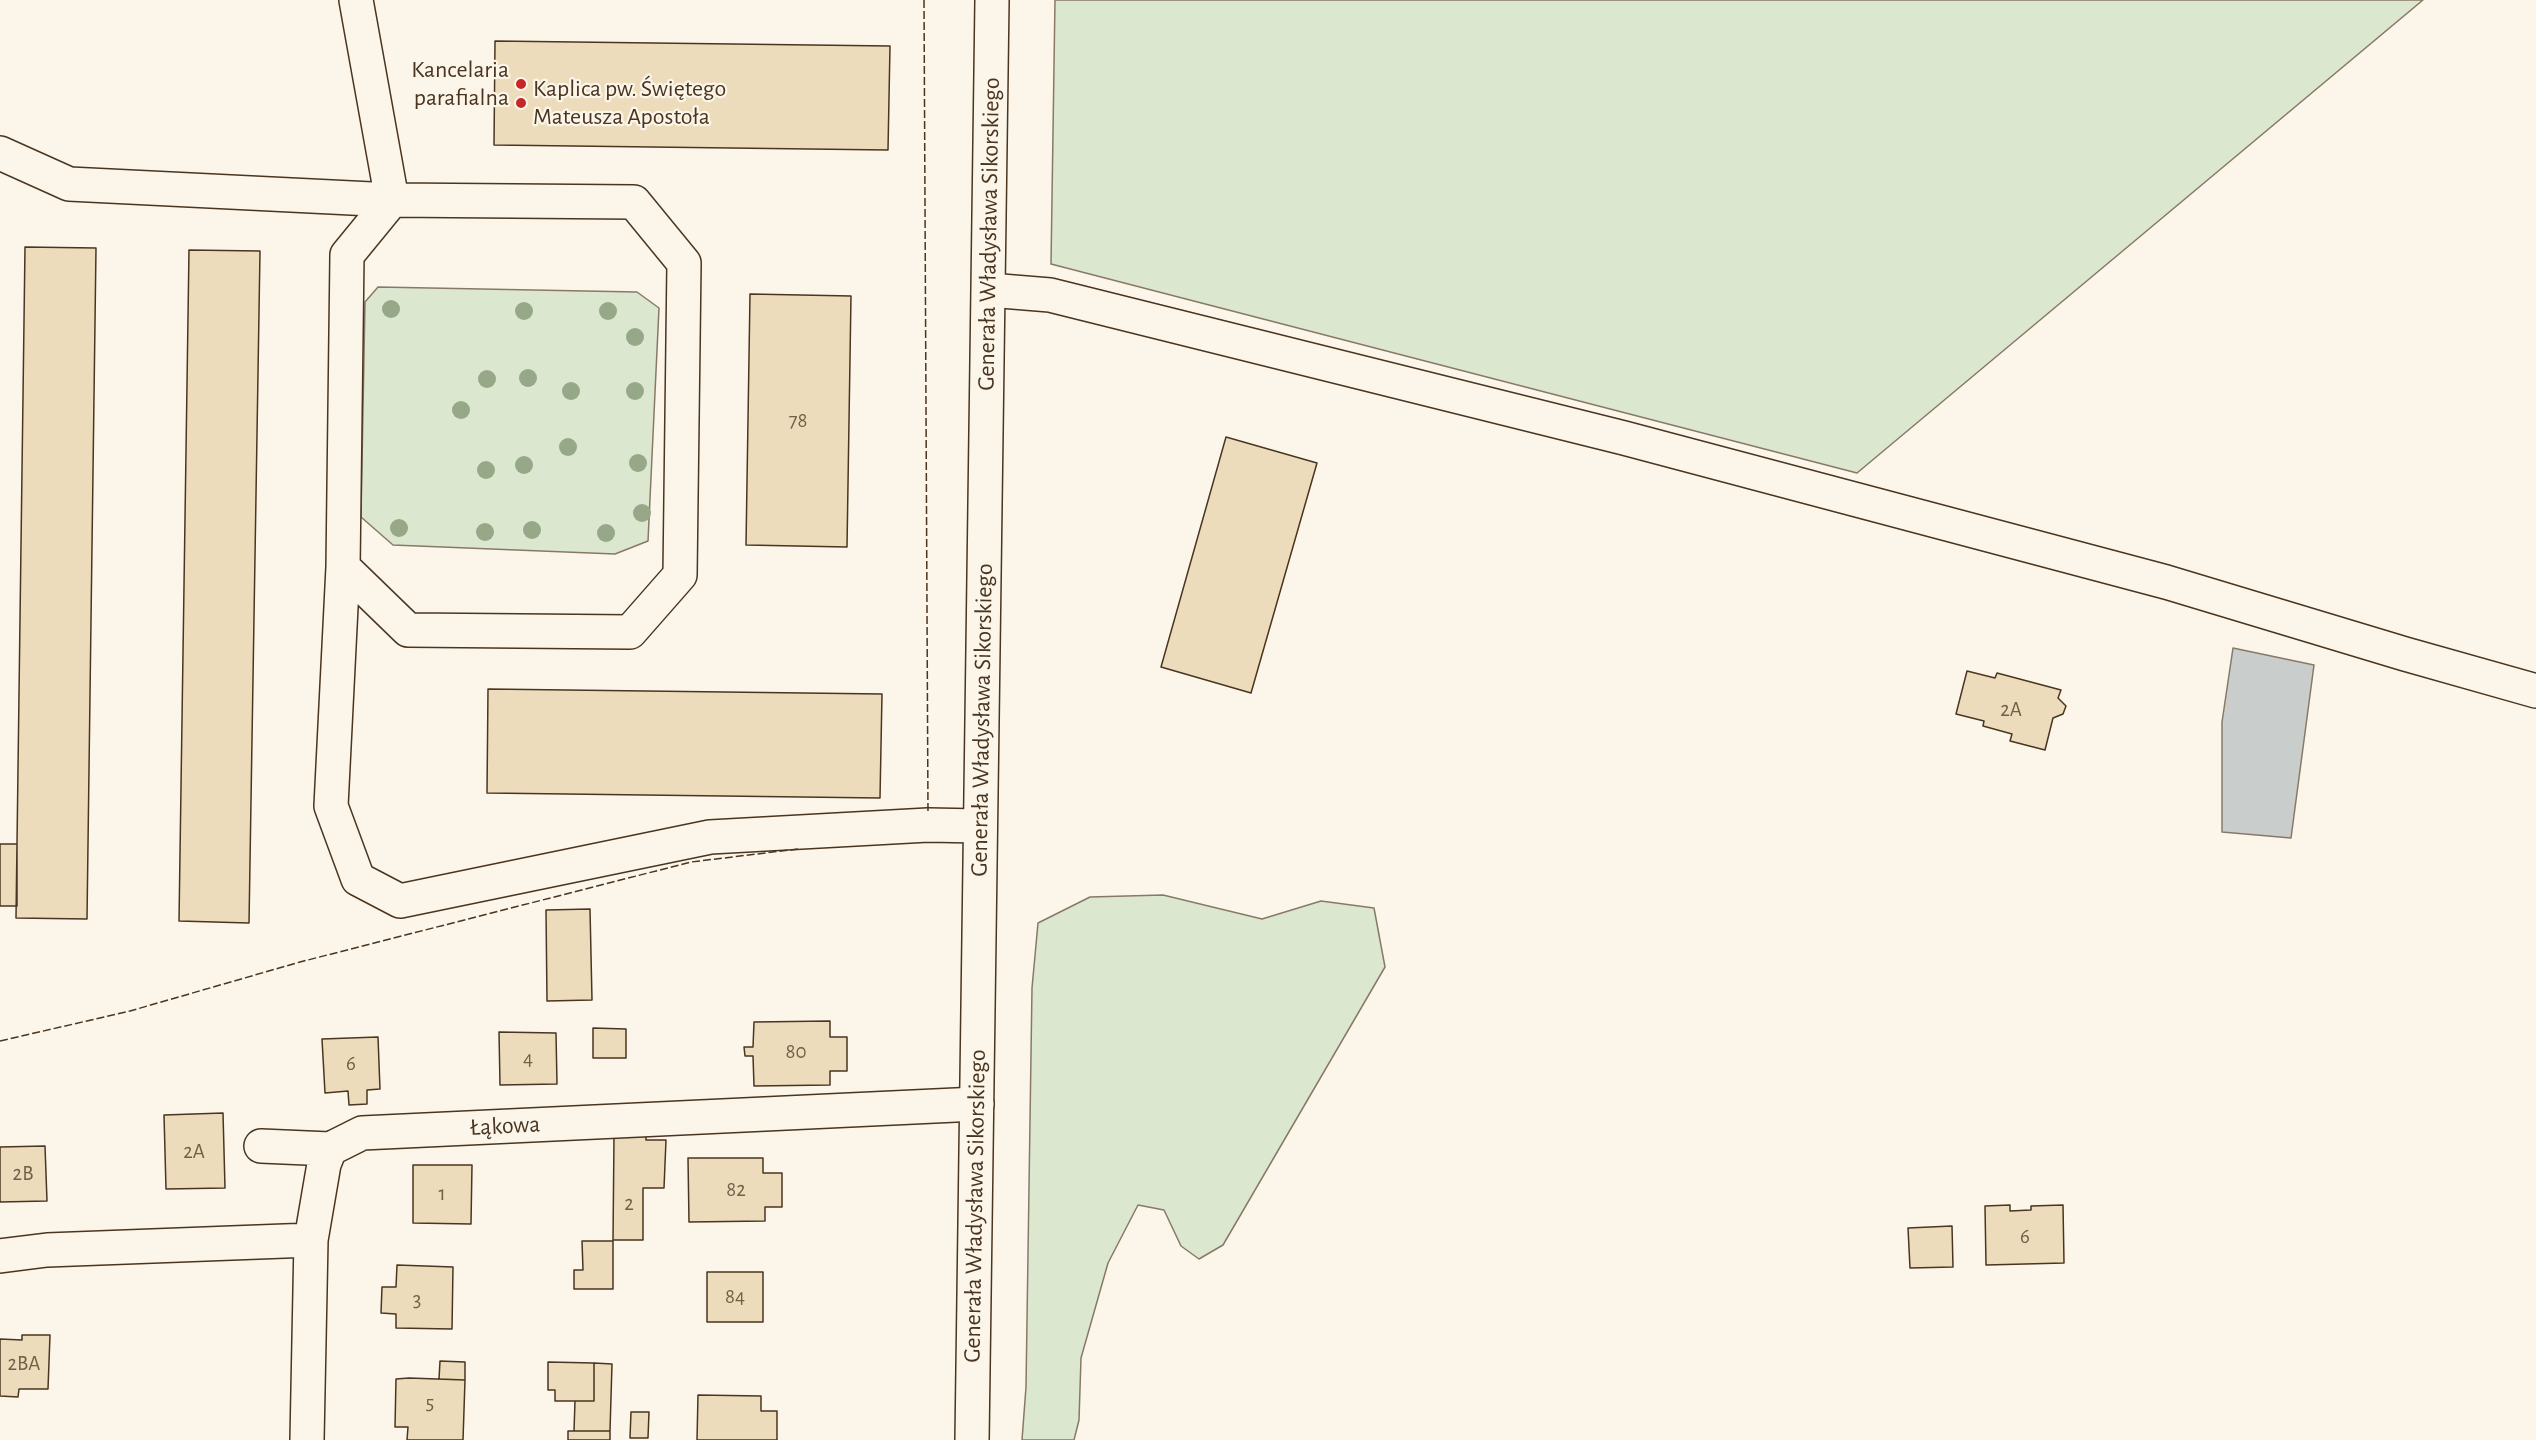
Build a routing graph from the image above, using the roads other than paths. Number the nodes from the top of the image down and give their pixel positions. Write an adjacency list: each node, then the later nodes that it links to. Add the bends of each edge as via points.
1 (356, 0): 4 (street)
2 (992, 0): 5 (street, Generała Władysława Sikorskiego)
3 (0, 153): 4 (street, via 69,184)
4 (392, 200): 6 (street, via 347,255); 6 (street, via 634,202 684,263 680,575 630,632 408,630)
5 (989, 290): 7 (street, via 1050,295 1624,438 2166,582); 8 (street, Generała Władysława Sikorskiego)
6 (343, 567): 8 (street, via 331,806 358,879 400,901 710,837 928,825)
7 (2536, 691)
8 (980, 826): 9 (street, Generała Władysława Sikorskiego)
9 (976, 1104): 11 (street, Łąkowa, via 362,1133); 15 (street, Generała Władysława Sikorskiego)
10 (261, 1146): 11 (street)
11 (330, 1149): 12 (street)
12 (311, 1240): 13 (street, via 47,1250); 14 (street)
13 (0, 1256)
14 (307, 1440)
15 (972, 1440)

